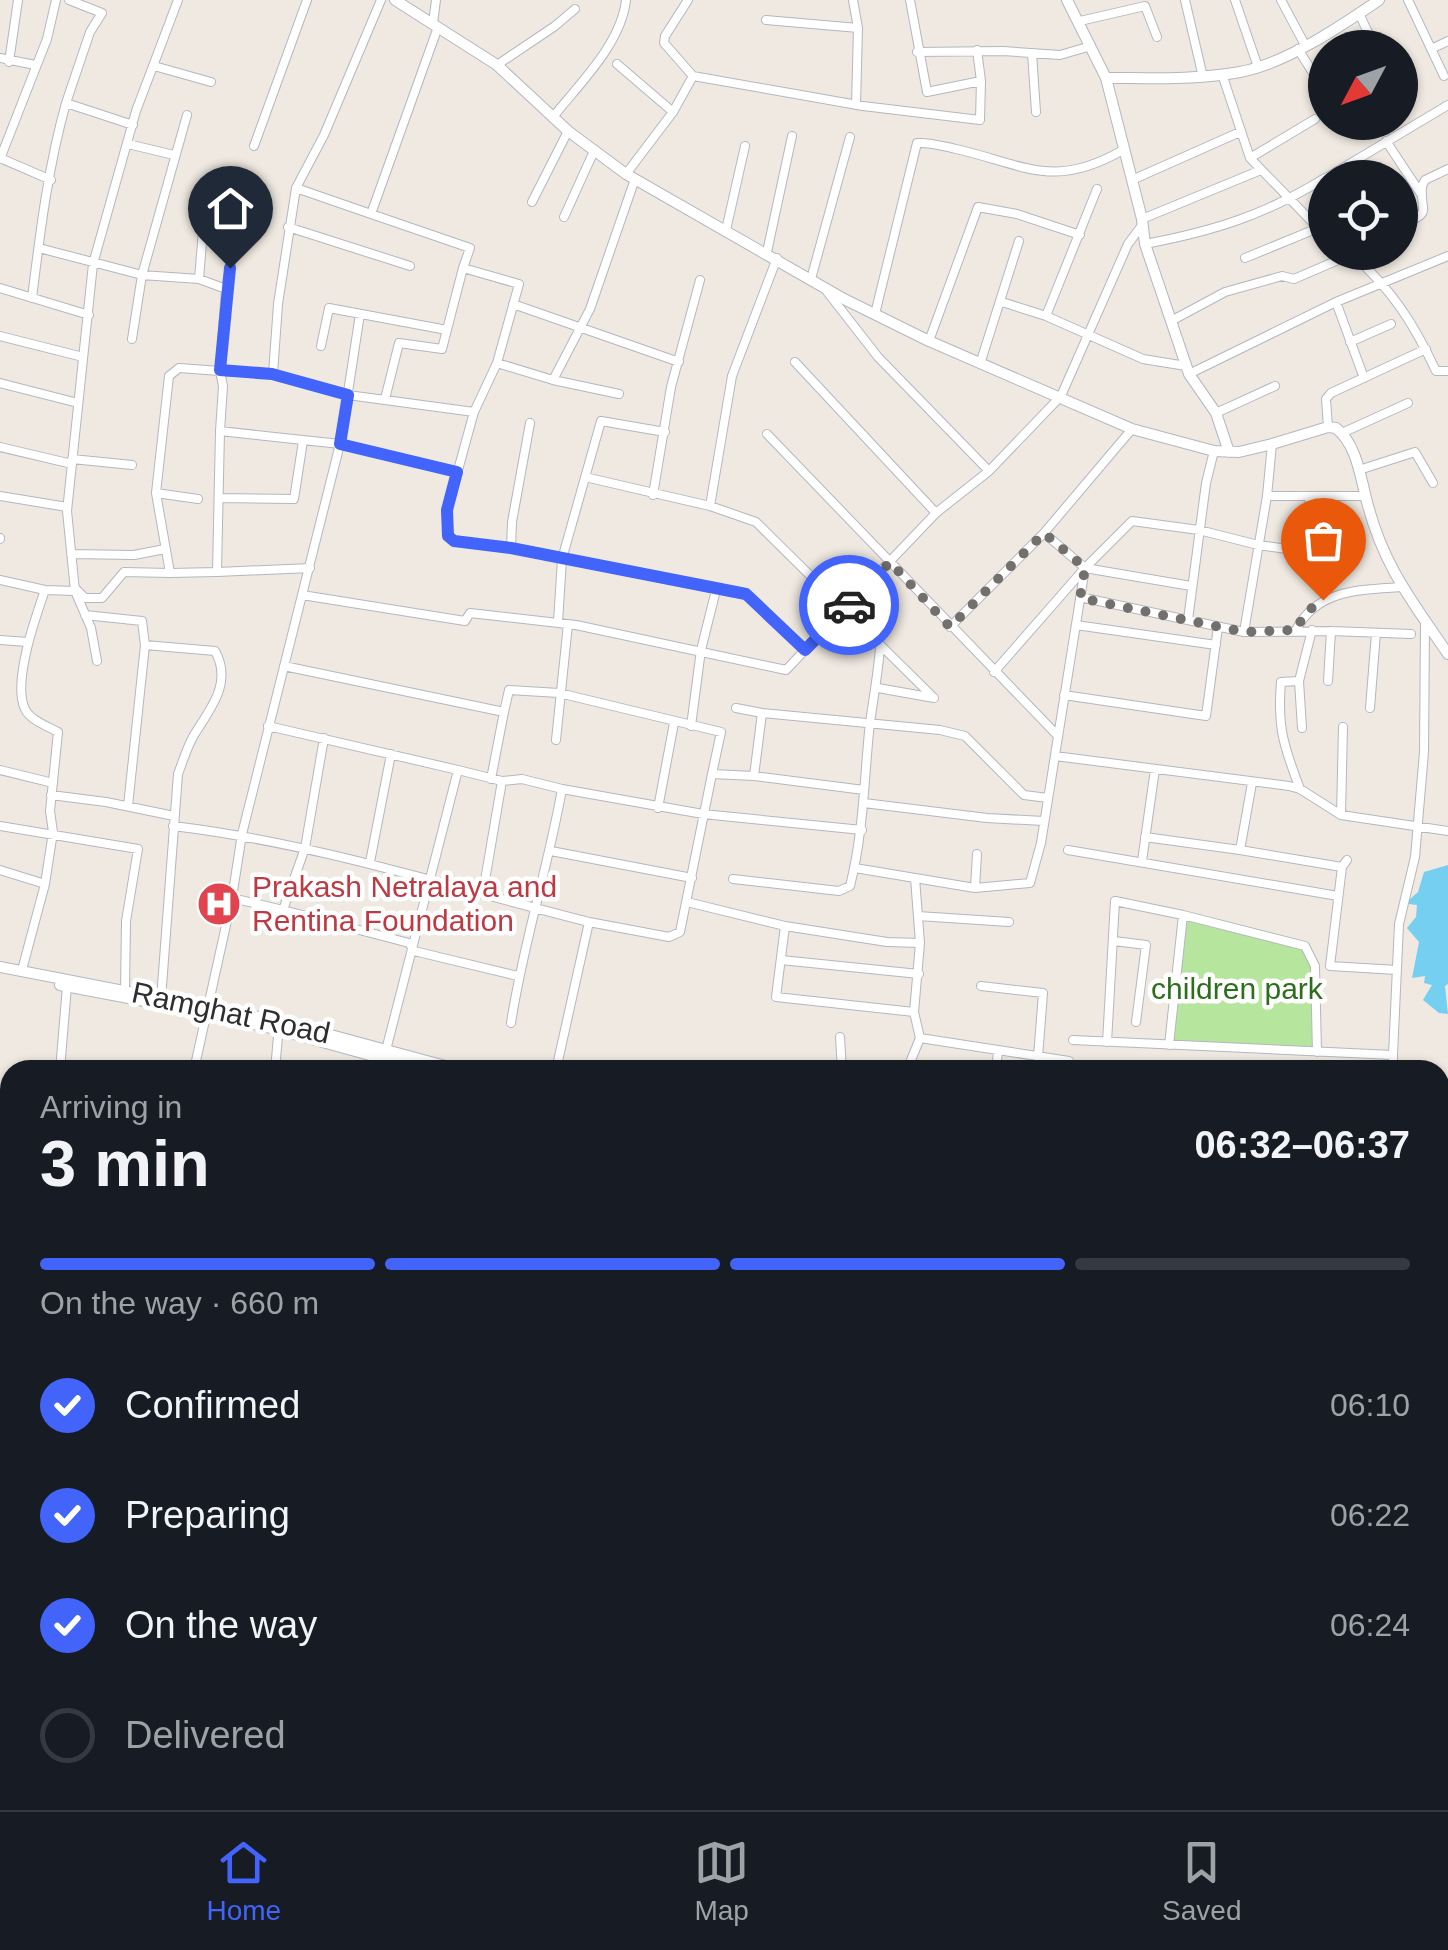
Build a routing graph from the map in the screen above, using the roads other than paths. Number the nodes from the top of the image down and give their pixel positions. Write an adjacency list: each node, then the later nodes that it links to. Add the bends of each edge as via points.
1 (18, 0): 34 (street)
2 (56, 0): 37 (street)
3 (69, 0): 49 (street, via 102,13)
4 (178, 0): 39 (street)
5 (307, 0): 66 (street)
6 (381, 0): 79 (street)
7 (395, 0): 23 (street)
8 (436, 0): 23 (street)
9 (626, 0): 56 (street, via 612,40)
10 (688, 0): 42 (street, via 664,43)
11 (852, 0): 24 (street)
12 (910, 0): 32 (street)
13 (1068, 0): 22 (street)
14 (1184, 0): 45 (street)
15 (1235, 0): 40 (street)
16 (1281, 0): 29 (street)
17 (1379, 0): 20 (street)
18 (1408, 0): 30 (street)
19 (575, 9): 38 (street)
20 (1359, 13): 25 (street); 29 (street)
21 (766, 20): 24 (street)
22 (1080, 21): 26 (street, via 1144,6); 28 (street)
23 (436, 25): 38 (street); 85 (street)
24 (858, 28): 51 (street)
25 (1367, 30)
26 (1157, 37)
27 (1448, 41): 30 (street)
28 (1091, 46): 33 (street, via 1072,54); 44 (street)
29 (1301, 47): 35 (street); 40 (street)
30 (1432, 49): 43 (street)
31 (977, 50): 32 (street); 33 (street); 47 (street)
32 (918, 52): 48 (street)
33 (1032, 53): 53 (street)
34 (5, 60): 37 (street)
35 (1308, 60)
36 (617, 64): 52 (street)
37 (35, 65): 71 (street)
38 (496, 65): 56 (street)
39 (154, 66): 46 (street); 59 (street)
40 (1258, 67): 41 (street)
41 (1222, 74): 45 (street); 61 (street)
42 (692, 76): 51 (street); 52 (street)
43 (1444, 76)
44 (1106, 78): 45 (street); 68 (street)
45 (1203, 78)
46 (212, 82)
47 (981, 82): 48 (street); 54 (street, via 980,120)
48 (926, 92): 54 (street)
49 (66, 103): 59 (street); 77 (street)
50 (1448, 104): 57 (street)
51 (856, 105): 54 (street)
52 (673, 112): 76 (street)
53 (1036, 112)
54 (926, 114)
55 (187, 115): 70 (street)
56 (553, 117): 60 (street)
57 (1418, 121)
58 (1308, 123): 72 (street)
59 (132, 125): 65 (street)
60 (568, 131): 69 (street); 84 (street)
61 (1240, 132): 72 (street); 78 (street)
62 (792, 136): 99 (street)
63 (850, 137): 109 (street)
64 (1386, 140): 73 (street); 82 (street)
65 (128, 144): 70 (street); 102 (street)
66 (254, 146)
67 (746, 146): 91 (street)
68 (1123, 150): 78 (street); 120 (street, via 1072,172 1036,173 917,143)
69 (594, 152): 76 (street); 86 (street)
70 (174, 155): 107 (street)
71 (0, 158): 77 (street)
72 (1250, 158): 75 (street)
73 (1354, 160)
74 (1448, 169): 82 (street, via 1426,180)
75 (1261, 170): 83 (street); 89 (street)
76 (631, 177): 91 (street); 125 (street)
77 (51, 180): 98 (street)
78 (1132, 180): 89 (street)
79 (296, 188): 85 (street); 90 (street)
80 (1308, 188): 83 (street)
81 (1096, 189): 94 (street)
82 (1421, 194): 88 (street, via 1426,209)
83 (1289, 200): 87 (street); 96 (street, via 1226,227)
84 (532, 202)
85 (372, 214): 104 (street, via 470,248)
86 (564, 217)
87 (1308, 217)
88 (1418, 218)
89 (1142, 221): 96 (street); 128 (street)
90 (288, 227): 103 (street); 142 (street)
91 (726, 230): 99 (street)
92 (202, 231): 108 (street)
93 (1308, 234): 101 (street)
94 (1080, 235): 122 (street); 130 (street, via 978,207)
95 (1019, 241): 116 (street)
96 (1145, 244): 123 (street)
97 (234, 247): 114 (street)
98 (38, 248): 102 (street); 115 (street)
99 (772, 255): 109 (street); 183 (street, via 732,376)
100 (1448, 256): 111 (street)
101 (1245, 258)
102 (93, 264): 107 (street); 121 (street)
103 (410, 266)
104 (464, 268): 118 (street, via 519,284); 126 (street)
105 (1314, 270): 123 (street, via 1225,292)
106 (1370, 270): 111 (street)
107 (142, 275): 108 (street); 129 (street)
108 (199, 279): 114 (street)
109 (811, 279): 112 (street)
110 (700, 280): 135 (street)
111 (1383, 282): 117 (street); 133 (street)
112 (823, 286): 120 (street); 171 (street, via 878,357)
113 (0, 288): 115 (street)
114 (226, 290): 139 (street)
115 (32, 298): 121 (street)
116 (1002, 302): 122 (street); 138 (street)
117 (1336, 302): 131 (street); 140 (street)
118 (513, 304): 125 (street); 137 (street)
119 (360, 314): 126 (street); 132 (street, via 330,308); 148 (street)
120 (875, 314): 130 (street)
121 (90, 315): 134 (street)
122 (1046, 316): 128 (street)
123 (1171, 321): 140 (street)
124 (1391, 324): 131 (street)
125 (580, 329): 135 (street); 144 (street)
126 (447, 330): 150 (street, via 442,350 399,344)
127 (0, 336): 134 (street)
128 (1089, 336): 140 (street); 149 (street)
129 (132, 339)
130 (930, 341): 138 (street)
131 (1350, 342): 143 (street)
132 (321, 346)
133 (1426, 349): 141 (street, via 1436,370); 143 (street)
134 (83, 357): 151 (street)
135 (679, 362): 159 (street)
136 (795, 362): 185 (street)
137 (497, 363): 144 (street); 153 (street)
138 (980, 364): 149 (street)
139 (220, 370): 142 (street); 158 (street); 175 (street, via 179,368 169,376)
140 (1188, 370): 154 (street)
141 (1448, 371)
142 (272, 374): 148 (street)
143 (1364, 378): 156 (street, via 1326,399)
144 (553, 380): 147 (street)
145 (0, 383): 151 (street)
146 (1274, 386): 154 (street)
147 (620, 394)
148 (348, 395): 150 (street); 163 (street)
149 (1061, 396): 157 (street); 171 (street)
150 (385, 399): 153 (street)
151 (78, 402): 168 (street)
152 (1408, 403): 160 (street)
153 (474, 412): 172 (street)
154 (1216, 413): 167 (street)
155 (530, 424): 189 (street)
156 (1328, 427): 160 (street); 164 (street)
157 (1132, 429): 166 (street); 187 (street)
158 (220, 431): 162 (street); 180 (street)
159 (665, 432): 173 (street, via 601,421); 176 (street)
160 (1342, 432): 170 (street)
161 (767, 434): 193 (street)
162 (303, 442): 163 (street); 180 (street, via 294,499)
163 (340, 444): 172 (street); 194 (street)
164 (1272, 444): 167 (street); 178 (street)
165 (0, 447): 168 (street)
166 (1214, 452): 167 (street); 186 (street)
167 (1229, 452)
168 (72, 461): 169 (street); 184 (street)
169 (132, 465)
170 (1359, 470): 174 (street, via 1415,452); 179 (street)
171 (989, 471): 185 (street)
172 (457, 472): 189 (street, via 448,536)
173 (584, 477): 176 (street); 192 (street)
174 (1433, 483)
175 (156, 493): 182 (street); 190 (street)
176 (653, 495): 183 (street)
177 (0, 496): 184 (street)
178 (1267, 496): 181 (street); 188 (street)
179 (1365, 496): 181 (street); 200 (street)
180 (218, 498): 196 (street)
181 (1309, 498): 188 (street, via 1314,549)
182 (198, 499)
183 (710, 506): 206 (street, via 756,522)
184 (67, 507): 191 (street)
185 (936, 513): 193 (street)
186 (1198, 530): 188 (street); 195 (street, via 1132,521); 199 (street)
187 (1044, 533): 195 (street); 212 (street)
188 (1258, 544): 217 (street)
189 (511, 548): 192 (street)
190 (165, 549): 191 (street); 197 (street)
191 (71, 554): 201 (street)
192 (562, 560): 203 (street); 210 (street)
193 (890, 562): 206 (street); 212 (street)
194 (310, 568): 196 (street); 204 (street)
195 (1085, 568): 199 (street); 205 (street); 230 (street)
196 (217, 572): 197 (street)
197 (170, 573): 201 (street, via 124,572 102,598 85,598)
198 (0, 580): 202 (street)
199 (1191, 586): 208 (street)
200 (1402, 587): 209 (street); 214 (street, via 1323,600)
201 (74, 589): 202 (street); 207 (street)
202 (45, 590): 221 (street)
203 (716, 590): 225 (street); 226 (street, via 746,594)
204 (302, 595): 210 (street, via 465,621 470,613 489,612); 229 (street)
205 (1080, 598): 208 (street); 211 (street)
206 (844, 611): 224 (street); 226 (street)
207 (85, 615): 222 (street, via 142,621); 228 (street)
208 (1188, 620): 213 (street)
209 (1425, 620): 227 (street); 273 (street)
210 (563, 623): 225 (street); 234 (street)
211 (1076, 625): 223 (street); 235 (street)
212 (950, 627): 230 (street)
213 (1218, 627): 217 (street); 223 (street)
214 (1296, 630): 215 (street); 217 (street)
215 (1312, 630): 216 (street); 231 (street)
216 (1331, 630): 218 (street); 232 (street)
217 (1244, 632)
218 (1376, 632): 219 (street); 237 (street)
219 (1412, 634)
220 (0, 640): 221 (street)
221 (28, 642): 258 (street, via 21,696 30,716 58,732)
222 (145, 645): 266 (street); 271 (street, via 215,651 219,657 220,692 178,774)
223 (1216, 646): 235 (street, via 1206,716)
224 (880, 647): 233 (street); 233 (street, via 934,698)
225 (701, 650): 226 (street, via 786,670); 243 (street)
226 (805, 650)
227 (1448, 654)
228 (96, 661)
229 (284, 666): 238 (street); 242 (street)
230 (994, 672): 246 (street)
231 (1299, 681): 245 (street); 261 (street, via 1281,682 1278,717)
232 (1328, 682)
233 (878, 688): 240 (street)
234 (559, 694): 238 (street, via 510,690); 241 (street); 248 (street)
235 (1064, 695): 246 (street)
236 (736, 708): 239 (street)
237 (1370, 708)
238 (504, 712): 256 (street)
239 (762, 714): 240 (street); 255 (street)
240 (870, 722): 262 (street); 264 (street, via 965,736 1024,794)
241 (674, 723): 243 (street); 267 (street)
242 (268, 726): 247 (street); 277 (street)
243 (691, 726): 254 (street, via 721,732)
244 (1342, 727): 269 (street)
245 (1302, 728)
246 (1058, 736): 250 (street)
247 (324, 738): 249 (street); 279 (street)
248 (556, 740)
249 (391, 754): 253 (street); 285 (street)
250 (1054, 756): 251 (street); 264 (street)
251 (1155, 769): 259 (street); 278 (street)
252 (0, 770): 258 (street)
253 (458, 770): 256 (street); 291 (street)
254 (712, 774): 255 (street); 268 (street)
255 (754, 776): 262 (street)
256 (491, 779): 257 (street)
257 (502, 782): 260 (street, via 522,778); 294 (street)
258 (52, 783): 263 (street)
259 (1252, 783): 261 (street); 281 (street)
260 (562, 789): 267 (street); 282 (street)
261 (1300, 789): 269 (street)
262 (864, 790): 265 (street)
263 (51, 795): 266 (street); 276 (street)
264 (1048, 798): 270 (street)
265 (864, 803): 270 (street); 274 (street)
266 (128, 806): 271 (street)
267 (658, 808): 268 (street)
268 (702, 814): 274 (street); 288 (street)
269 (1341, 815): 273 (street)
270 (1044, 820): 293 (street, via 1030,883)
271 (174, 821): 277 (street); 317 (street)
272 (0, 826): 276 (street)
273 (1418, 826): 275 (street); 310 (street)
274 (862, 830): 286 (street)
275 (1448, 831)
276 (53, 832): 292 (street); 316 (street, via 138,848 126,921)
277 (242, 834): 279 (street); 296 (street)
278 (1145, 837): 281 (street); 284 (street)
279 (305, 848): 285 (street); 299 (street)
280 (1068, 850): 284 (street)
281 (1240, 850): 295 (street, via 1344,864)
282 (551, 851): 288 (street); 298 (street)
283 (977, 854): 293 (street)
284 (1142, 861): 295 (street)
285 (370, 862): 291 (street)
286 (855, 868): 289 (street, via 845,890); 290 (street)
287 (0, 870): 292 (street)
288 (692, 878): 297 (street)
289 (733, 878)
290 (916, 878): 293 (street); 301 (street)
291 (429, 881): 294 (street); 307 (street)
292 (46, 884): 309 (street)
293 (975, 888)
294 (483, 892): 298 (street)
295 (1338, 896): 310 (street, via 1330,966)
296 (232, 898): 299 (street); 318 (street)
297 (687, 902): 302 (street, via 680,932 669,937); 304 (street)
298 (533, 908): 302 (street); 313 (street)
299 (283, 910): 307 (street, via 409,943)
300 (1183, 915): 305 (street, via 1115,900); 327 (street); 329 (street, via 1305,946 1315,966)
301 (918, 916): 303 (street); 306 (street)
302 (589, 922): 338 (street)
303 (1008, 922)
304 (786, 926): 306 (street); 308 (street)
305 (1114, 941): 320 (street, via 1146,945); 326 (street)
306 (920, 943): 312 (street)
307 (414, 951): 313 (street); 330 (street)
308 (781, 960): 312 (street); 319 (street, via 776,997)
309 (22, 970): 311 (street, Ramghat Road); 316 (street, Ramghat Road)
310 (1397, 970): 331 (street)
311 (0, 971): 314 (street, Ramghat Road)
312 (919, 974): 319 (street)
313 (518, 976): 321 (street)
314 (67, 986): 317 (street, Ramghat Road); 333 (street)
315 (981, 986): 332 (street, via 1043,993)
316 (125, 990): 317 (street, Ramghat Road)
317 (161, 1000): 318 (street, Ramghat Road)
318 (207, 1010): 322 (street, Ramghat Road); 334 (street)
319 (914, 1012): 324 (street)
320 (1136, 1022)
321 (511, 1023)
322 (279, 1025): 330 (street, Ramghat Road); 335 (street)
323 (840, 1037): 339 (street)
324 (920, 1038): 328 (street); 340 (street)
325 (1073, 1040): 326 (street)
326 (1107, 1042): 327 (street)
327 (1169, 1045): 329 (street)
328 (998, 1051): 332 (street); 341 (street)
329 (1317, 1052): 331 (street)
330 (385, 1054): 336 (street, Ramghat Road); 337 (street, Ramghat Road)
331 (1393, 1055): 343 (street)
332 (1038, 1057): 342 (street)
333 (61, 1060)
334 (196, 1060)
335 (276, 1060)
336 (400, 1060)
337 (413, 1060)
338 (558, 1060)
339 (841, 1060)
340 (912, 1060)
341 (997, 1060)
342 (1061, 1060)
343 (1393, 1060)

